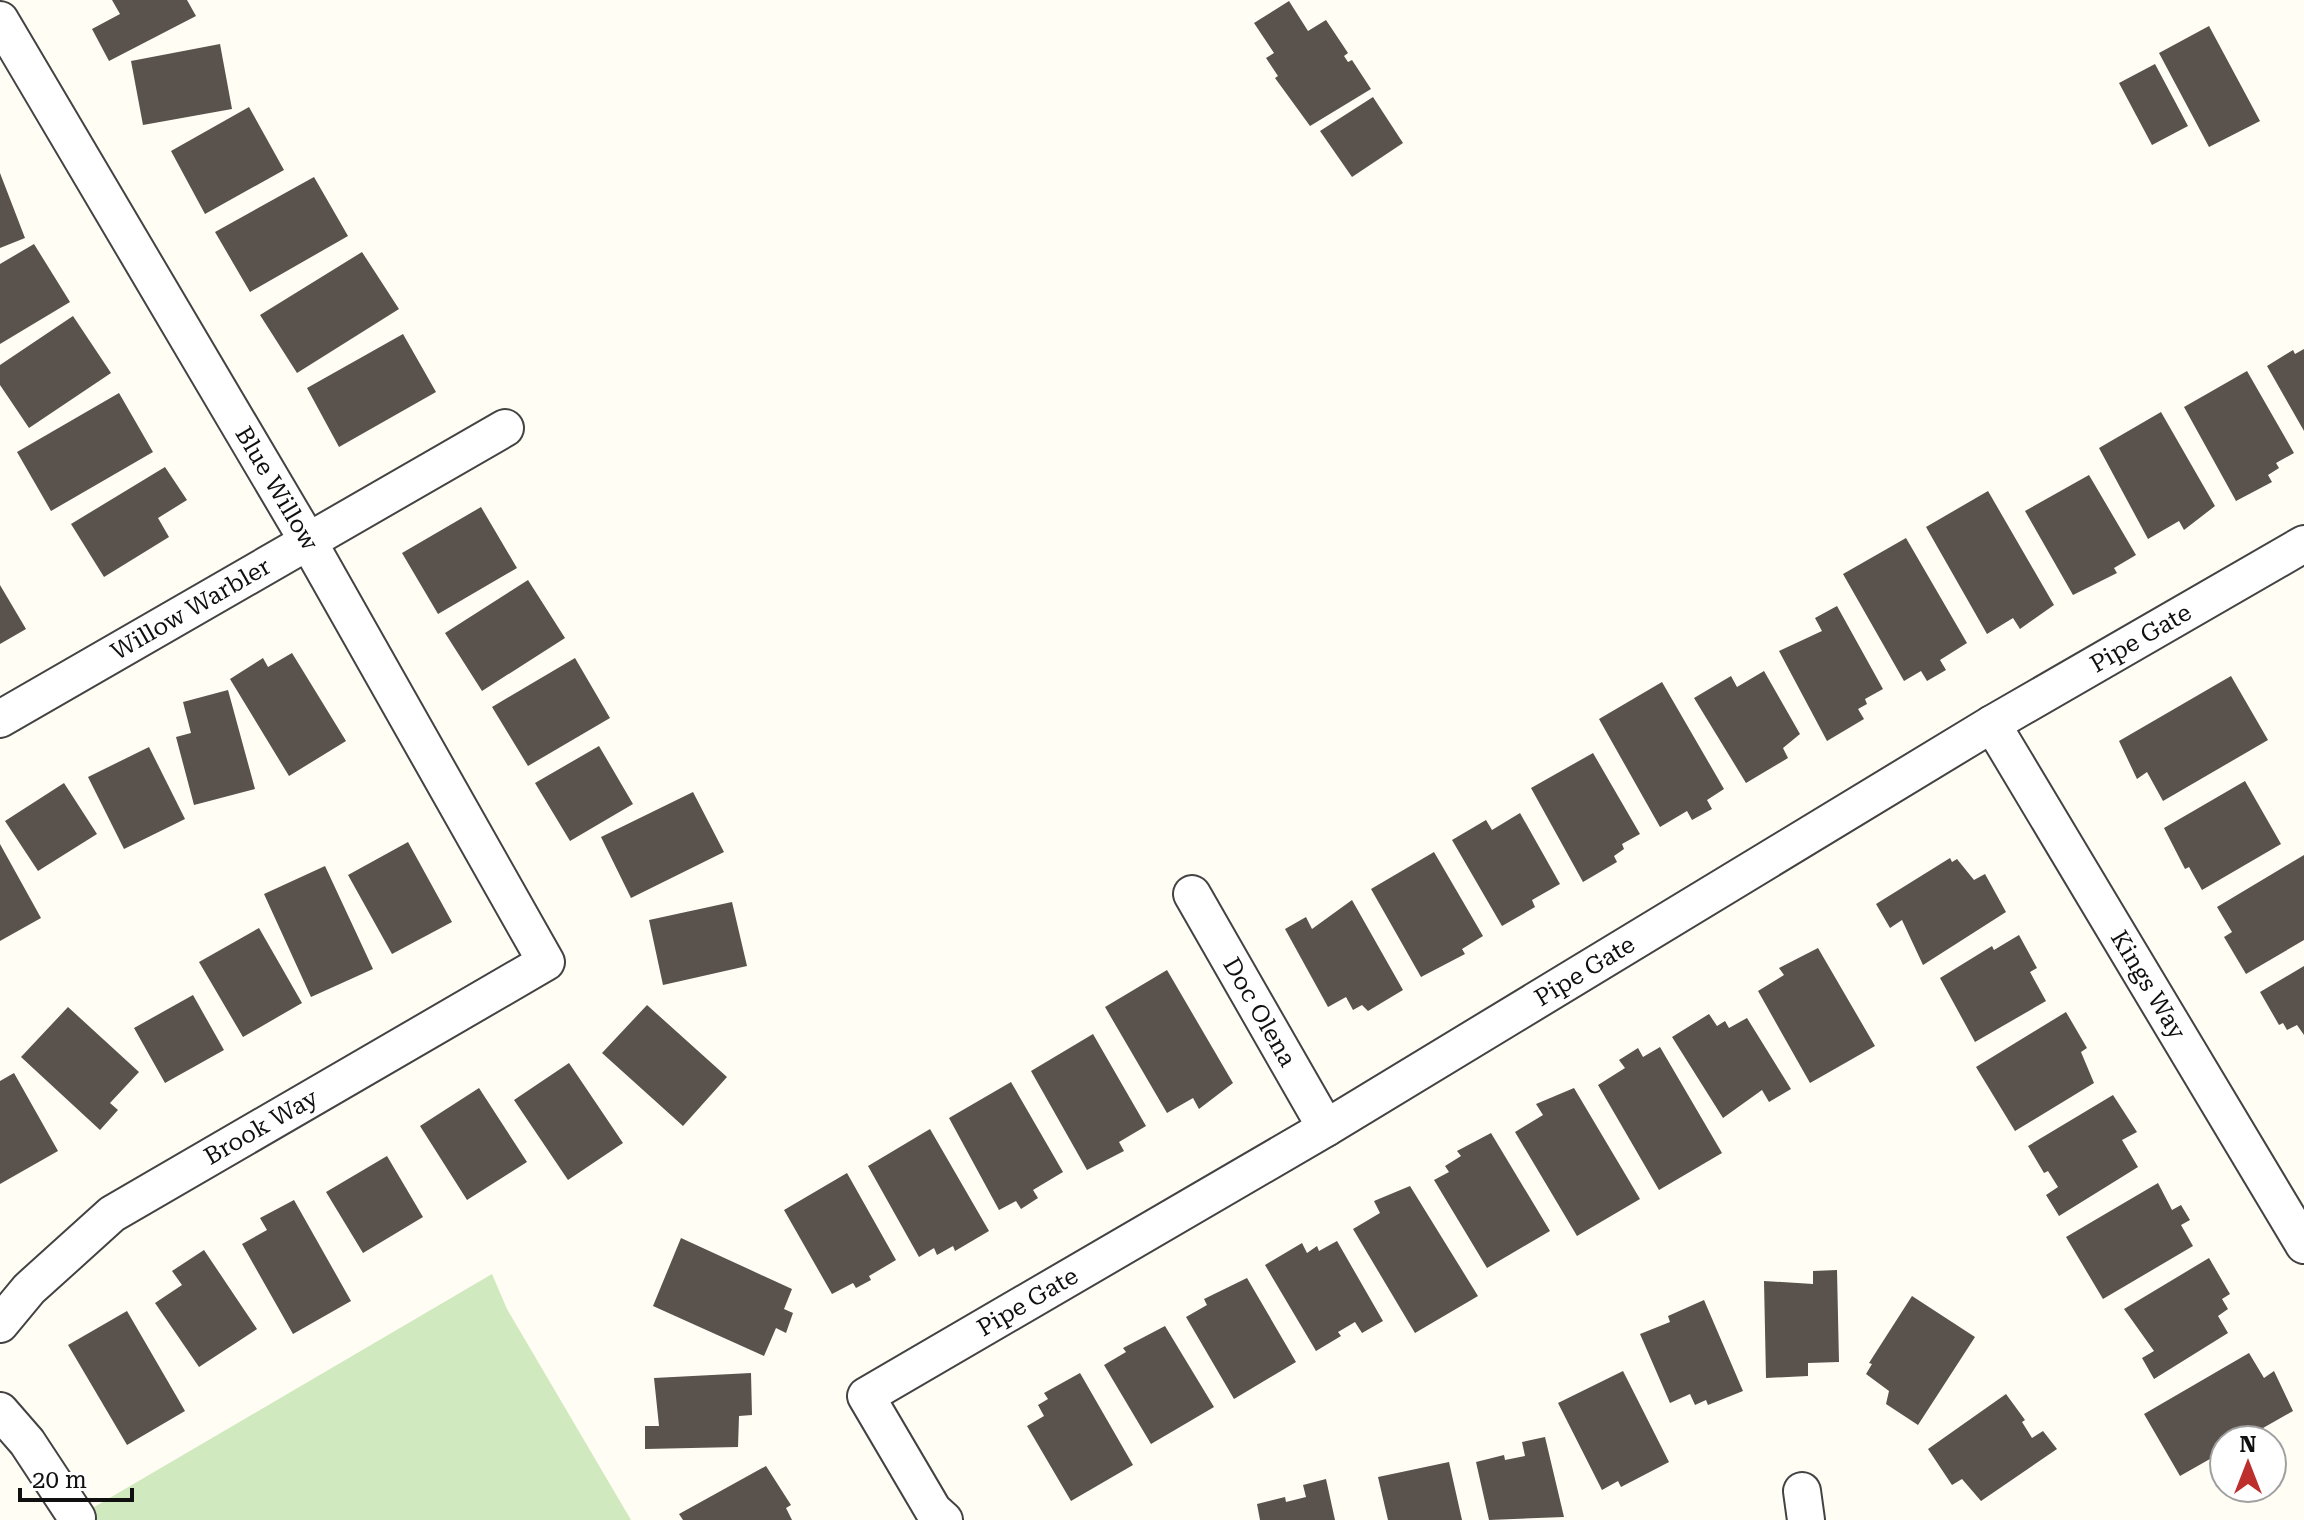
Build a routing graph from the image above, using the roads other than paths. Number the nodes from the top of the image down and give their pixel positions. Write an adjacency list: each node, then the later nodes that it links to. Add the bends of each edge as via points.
1 (0, 20): 3 (street, Blue Willow)
2 (505, 428): 3 (street, Willow Warbler)
3 (309, 543): 5 (street, Willow Warbler); 8 (street, Blue Willow)
4 (2304, 544): 6 (street, Pipe Gate)
5 (0, 719)
6 (1992, 724): 9 (street, Pipe Gate); 10 (street, Kings Way)
7 (1192, 894): 9 (street, Doc Olena)
8 (546, 962): 11 (street, Brook Way, via 112,1214 29,1289)
9 (1326, 1128): 14 (street, Pipe Gate, via 866,1396)
10 (2304, 1245)
11 (0, 1324)
12 (0, 1411): 13 (street)
13 (77, 1518)
14 (944, 1520)

